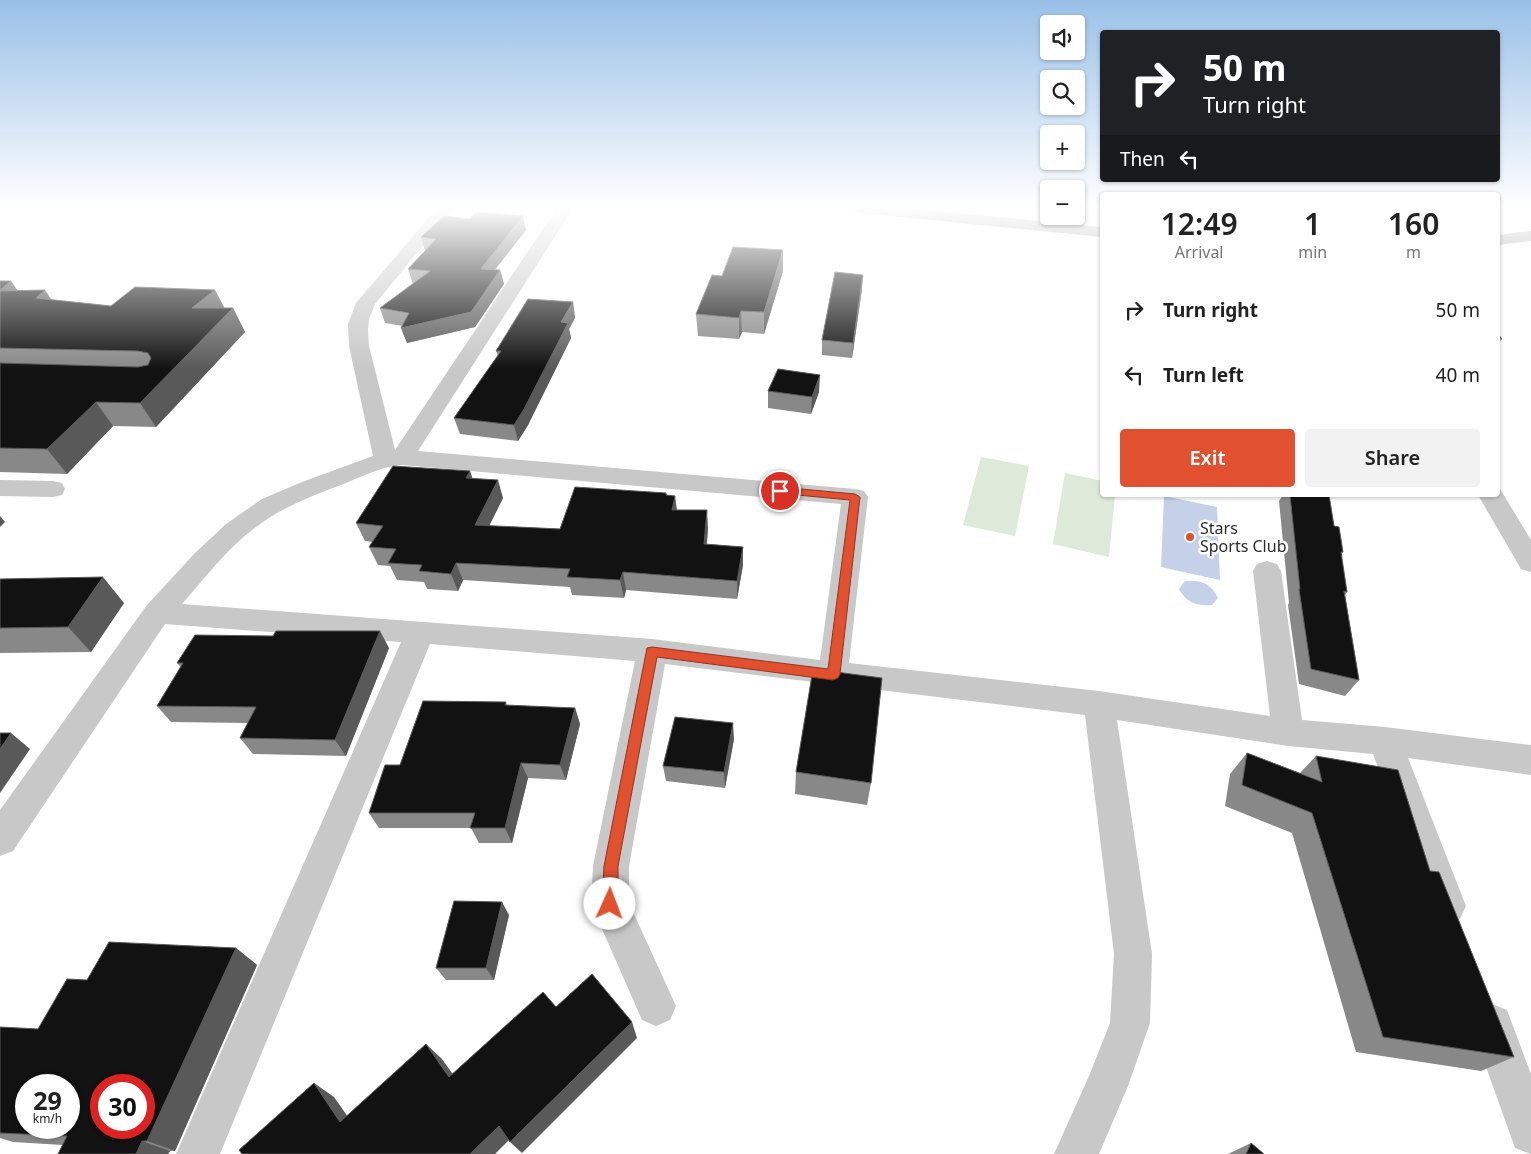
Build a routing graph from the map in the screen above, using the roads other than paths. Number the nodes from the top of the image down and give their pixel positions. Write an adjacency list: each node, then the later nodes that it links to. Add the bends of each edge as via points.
1 (401, 262): 3 (street, via 366,303 356,332)
2 (528, 262): 3 (street)
3 (394, 458): 9 (street, via 275,503 236,529); 12 (street, via 855,497)
4 (0, 488): 5 (street)
5 (53, 489)
6 (1492, 497): 7 (street)
7 (1531, 562)
8 (1267, 571): 14 (street)
9 (157, 613): 10 (street); 17 (street)
10 (420, 632): 11 (street); 22 (street)
11 (652, 652): 12 (street); 20 (street, via 611,866 610,904)
12 (833, 674): 13 (street)
13 (1099, 704): 14 (street); 23 (street, via 1133,954 1130,1023 1107,1086)
14 (1288, 732): 15 (street)
15 (1385, 741): 16 (street); 18 (street)
16 (1531, 760)
17 (0, 839)
18 (1460, 940)
19 (1480, 995): 21 (street)
20 (656, 1006)
21 (1531, 1132)
22 (198, 1154)
23 (1076, 1154)

